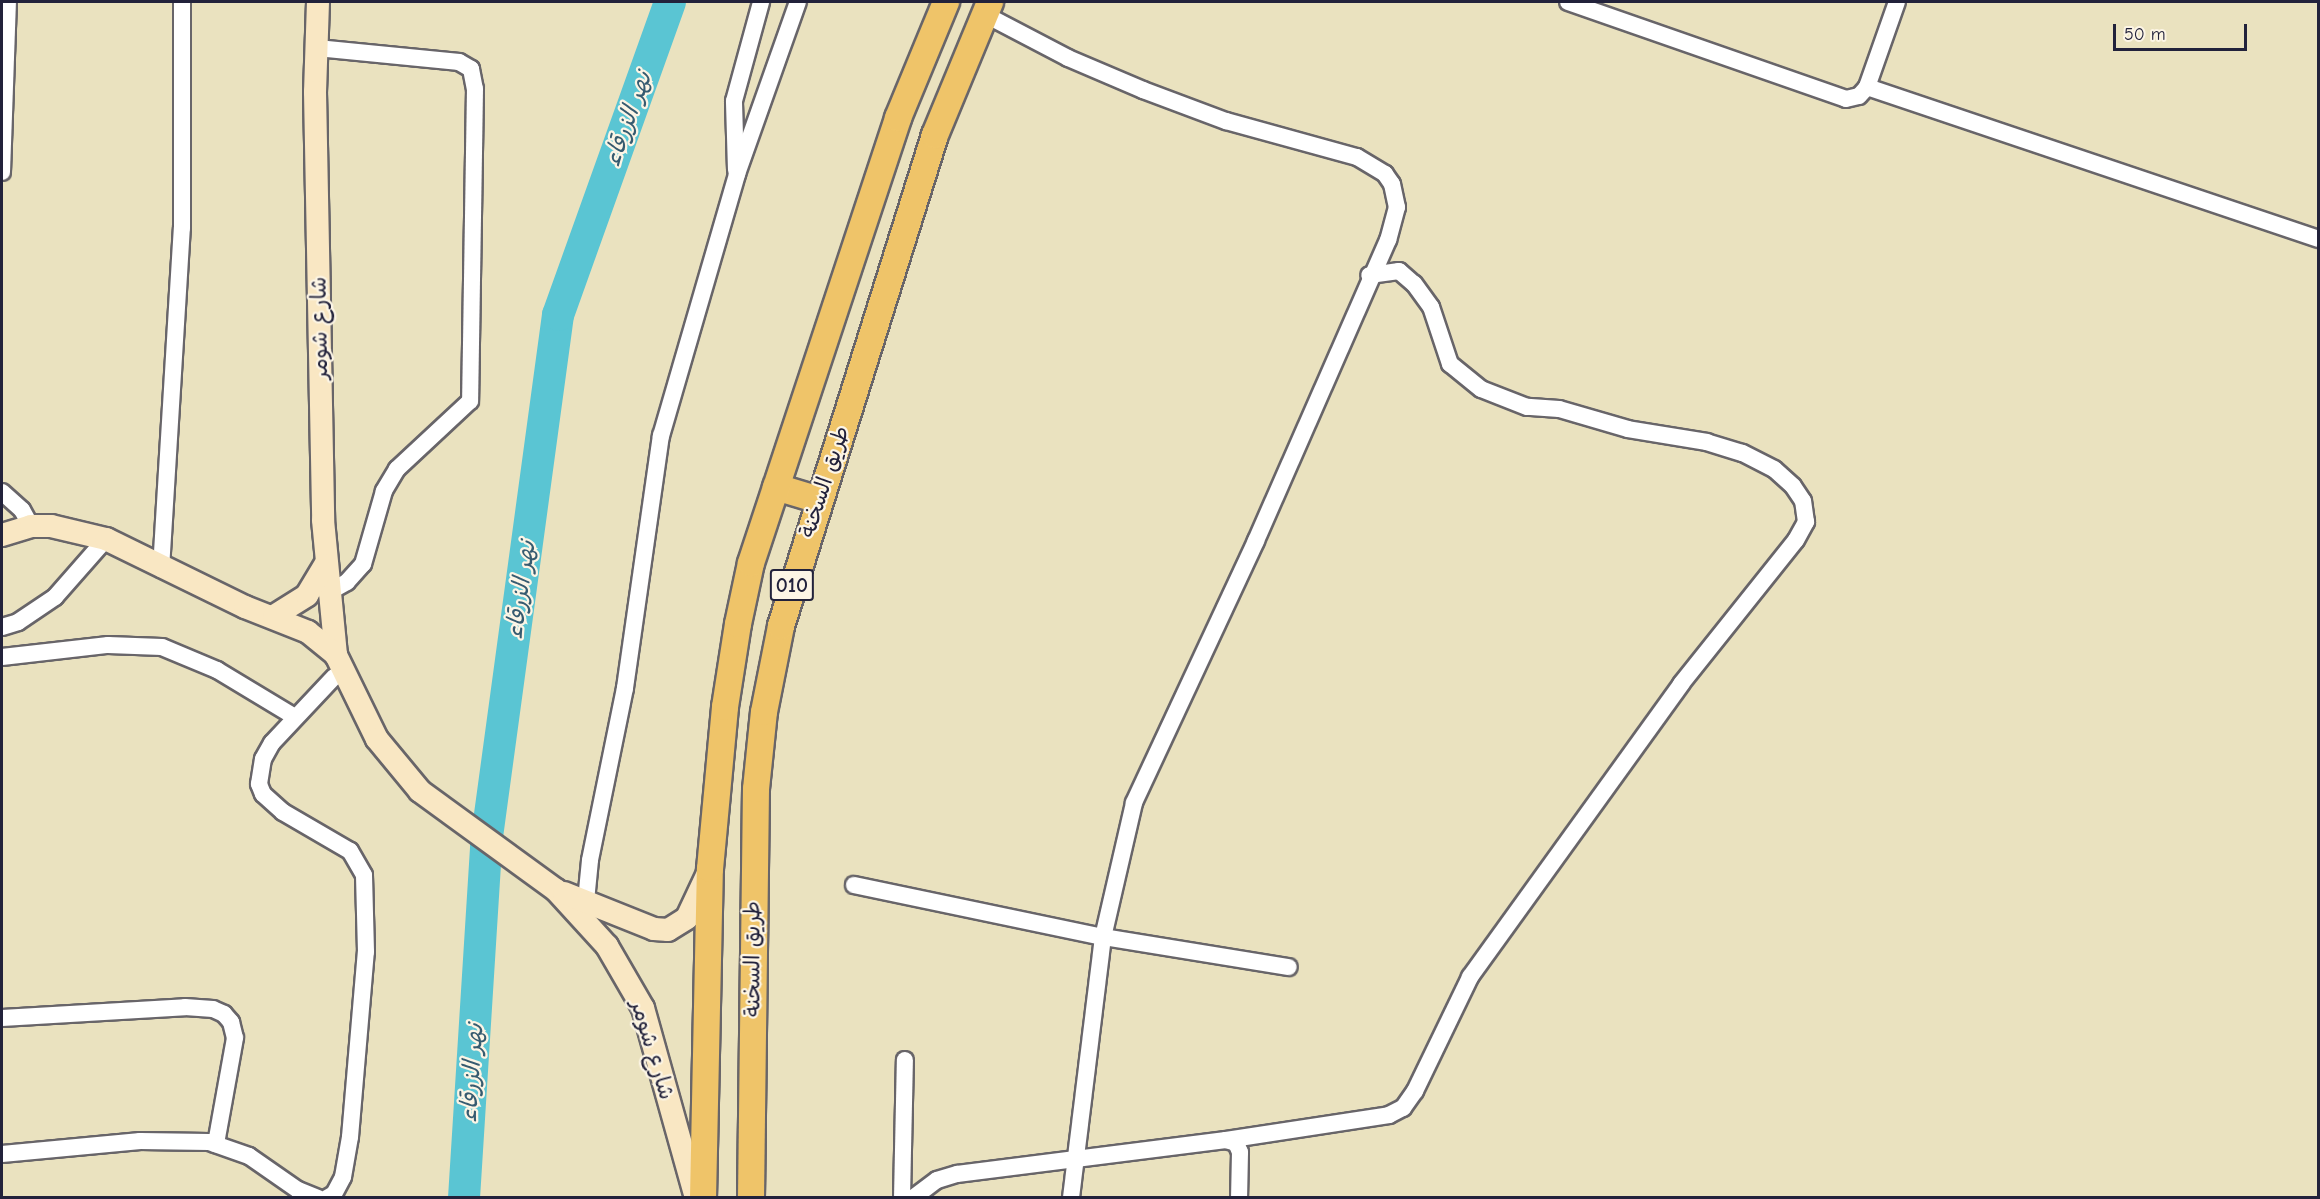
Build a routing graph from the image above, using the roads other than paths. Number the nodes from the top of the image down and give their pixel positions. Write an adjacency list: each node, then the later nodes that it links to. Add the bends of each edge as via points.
1 (8, 2): 12 (street)
2 (182, 2): 24 (street, via 182,228)
3 (318, 2): 10 (main road, شارع شومر)
4 (760, 2): 14 (street, via 734,101)
5 (798, 2): 14 (street)
6 (946, 2): 17 (main road, طريق السخنة / 010, via 914,74)
7 (1568, 2): 11 (street, via 1826,94 1846,99 1859,96)
8 (1897, 2): 11 (street)
9 (987, 8): 16 (street, via 1068,58 1143,90 1226,121 1357,157 1374,166 1392,184 1397,207 1388,240); 19 (main road, طريق السخنة / 010, via 935,135)
10 (317, 48): 23 (main road, شارع شومر); 25 (street, via 459,62 471,69 475,88 470,400 397,469 384,491 363,564 347,582)
11 (1867, 87): 15 (street)
12 (3, 88): 13 (street)
13 (2, 172)
14 (737, 174): 35 (street, via 661,436 625,688 590,860)
15 (2319, 239)
16 (1370, 275): 36 (street, via 1256,541 1134,803); 40 (street, via 1399,271 1414,285 1434,313 1450,364 1481,389 1527,406 1560,409 1628,429 1742,453 1774,469 1793,486 1803,501 1806,522 1796,540 1681,684 1470,977 1415,1091 1402,1108 1389,1115)
17 (776, 487): 19 (main road); 32 (main road, طريق السخنة / 010, via 738,624 725,707)
18 (2, 492): 20 (street, via 22,510)
19 (819, 500): 48 (main road, طريق السخنة / 010, via 781,626 764,712 753,870)
20 (31, 526): 21 (main road, شارع شومر); 22 (main road, شارع شومر, via 75,529)
21 (2, 535)
22 (106, 539): 24 (main road, شارع شومر); 28 (street, via 55,597 18,622)
23 (325, 565): 25 (main road, شارع شومر); 27 (main road, via 308,595)
24 (162, 569): 26 (main road, شارع شومر)
25 (327, 593): 30 (main road, شارع شومر)
26 (245, 607): 27 (main road, شارع شومر); 30 (main road, شارع شومر)
27 (274, 616): 30 (main road, شارع شومر, via 308,632)
28 (2, 627)
29 (2, 657): 31 (street, via 108,645 162,647 217,670)
30 (335, 666): 31 (street); 34 (main road, شارع شومر, via 377,739 420,791)
31 (295, 717): 45 (street, via 262,759 259,784 263,794 283,812 350,851 359,861 368,894 350,1137 343,1177 334,1194)
32 (710, 869): 35 (main road, شارع شومر, via 687,918 668,930 654,929); 47 (main road, طريق السخنة / 010)
33 (854, 885): 36 (street)
34 (556, 890): 35 (main road, شارع شومر); 46 (main road, شارع شومر, via 607,946 644,1008)
35 (586, 902)
36 (1103, 937): 37 (street); 43 (street)
37 (1288, 967)
38 (2, 1018): 41 (street, via 185,1007 213,1008 224,1014 231,1022 235,1038)
39 (905, 1060): 49 (street)
40 (1226, 1140): 43 (street); 52 (street, via 1236,1143 1240,1152)
41 (216, 1144): 42 (street, via 140,1141); 44 (street, via 249,1156 298,1190)
42 (2, 1154)
43 (1077, 1161): 50 (street, via 957,1174 937,1180); 51 (street)
44 (318, 1197)
45 (327, 1197)
46 (696, 1197)
47 (703, 1197)
48 (751, 1197)
49 (902, 1197)
50 (913, 1197)
51 (1071, 1197)
52 (1239, 1197)

